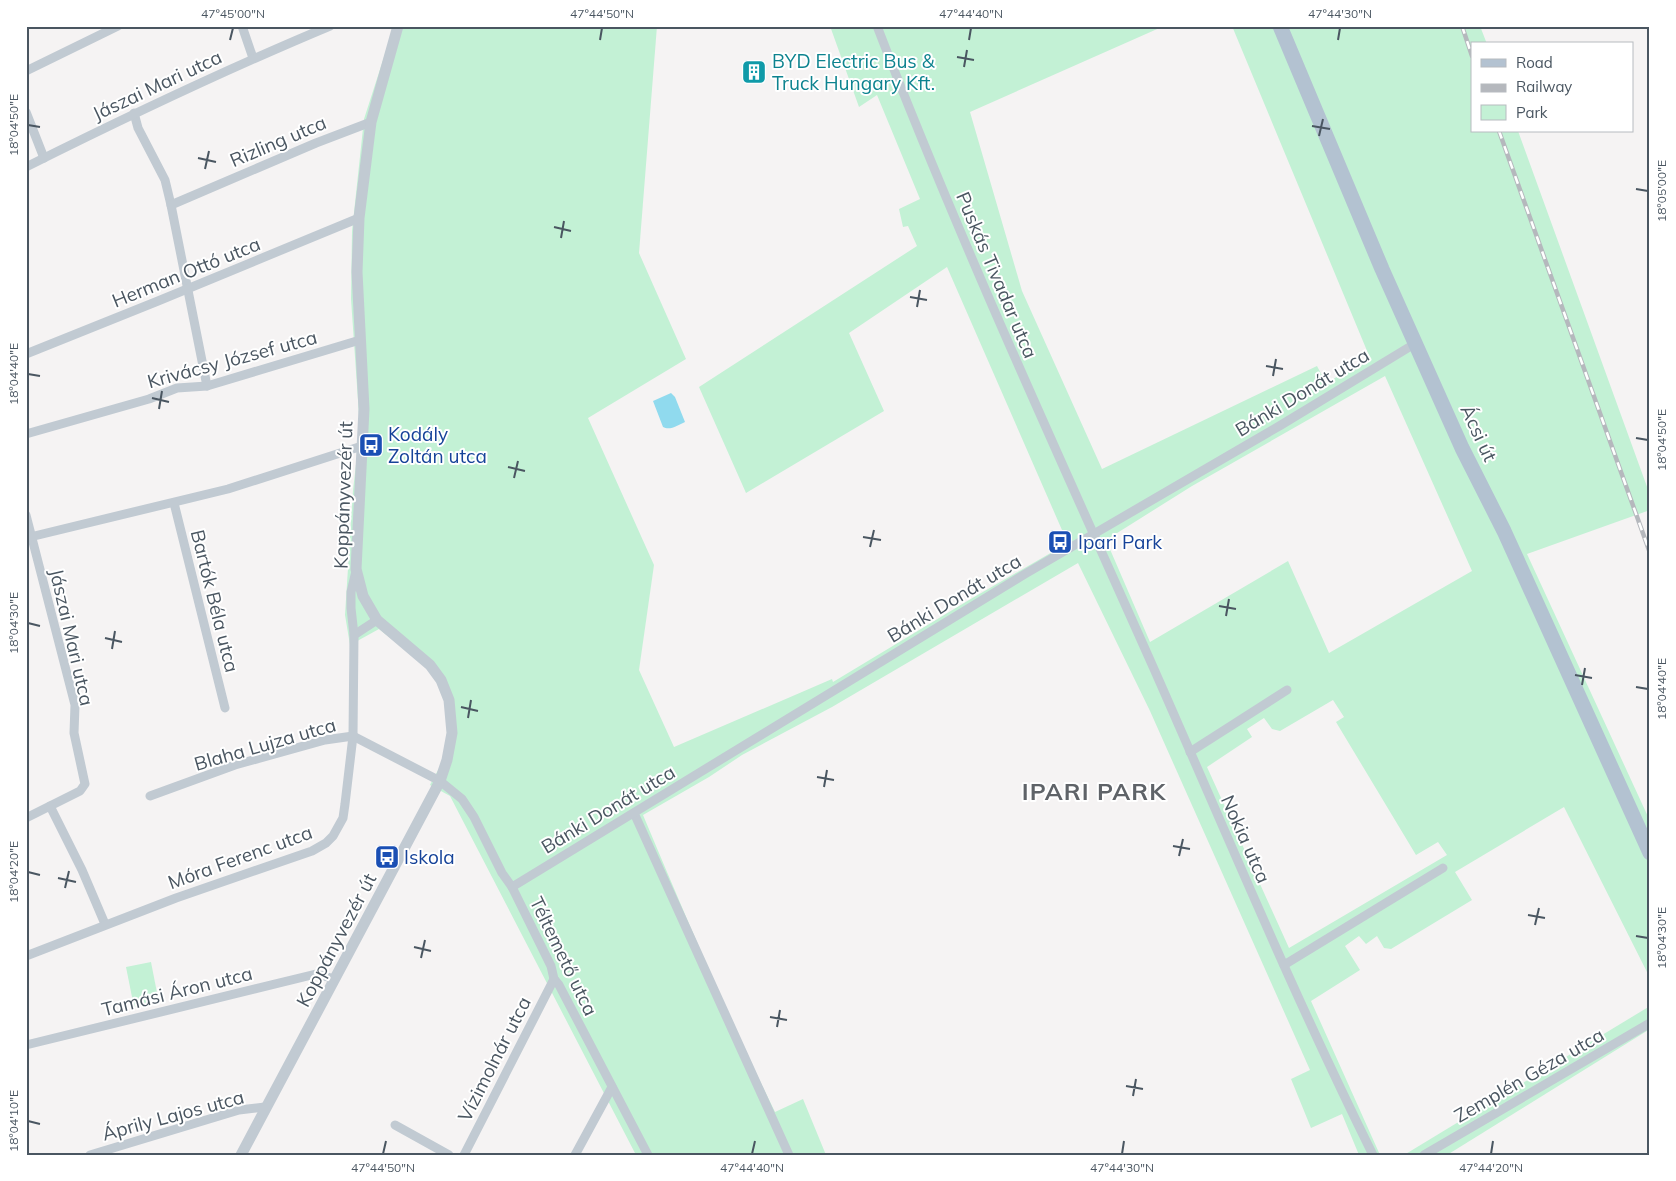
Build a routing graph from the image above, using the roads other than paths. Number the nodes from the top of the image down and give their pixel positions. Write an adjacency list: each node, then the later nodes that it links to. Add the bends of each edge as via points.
1 (118, 26): 8 (street)
2 (242, 26): 7 (street)
3 (330, 26): 7 (street, Jászai Mari utca)
4 (398, 26): 11 (street, Koppányvezér út)
5 (877, 26): 25 (street, Puskás Tivadar utca, via 945,198)
6 (1280, 26): 18 (main road, Ácsi út)
7 (253, 58): 10 (street, Jászai Mari utca)
8 (26, 71)
9 (26, 112): 12 (street)
10 (134, 114): 12 (street, Jászai Mari utca); 14 (street)
11 (371, 122): 14 (street, Rizling utca, via 316,142); 15 (street, Koppányvezér út)
12 (44, 158): 13 (street, Jászai Mari utca)
13 (26, 166)
14 (172, 205): 16 (street)
15 (359, 218): 16 (street, Herman Ottó utca); 17 (street, Koppányvezér út)
16 (188, 288): 19 (street, Herman Ottó utca); 20 (street)
17 (360, 340): 20 (street, Krivácsy József utca); 22 (street, Koppányvezér út, via 364,409)
18 (1416, 343): 25 (street, Bánki Donát utca); 39 (main road, Ácsi út)
19 (26, 354)
20 (207, 386): 21 (street, Krivácsy József utca, via 177,388)
21 (26, 434)
22 (362, 446): 23 (street); 27 (street, Koppányvezér út)
23 (174, 503): 26 (street); 31 (street, Bartók Béla utca)
24 (26, 516): 26 (street, Jászai Mari utca)
25 (1094, 534): 33 (street, Nokia utca); 37 (street, Bánki Donát utca)
26 (29, 537): 36 (street, Jászai Mari utca, via 75,705 74,733 85,784 80,791)
27 (356, 569): 28 (street, Koppányvezér út, via 363,596); 29 (street, Móra Ferenc utca, via 351,600)
28 (377, 620): 29 (street); 34 (street, Koppányvezér út, via 430,665 441,680 448,700 452,733)
29 (354, 634): 32 (street, Móra Ferenc utca)
30 (1288, 690): 33 (street)
31 (225, 708)
32 (353, 736): 34 (street, Blaha Lujza utca); 35 (street, Blaha Lujza utca, via 325,740 234,765); 42 (street, Móra Ferenc utca, via 343,818 326,843)
33 (1190, 752): 44 (street, Nokia utca)
34 (440, 781): 41 (street, Téltemető utca, via 468,807); 45 (street, Koppányvezér út)
35 (150, 796)
36 (50, 806): 38 (street); 42 (street)
37 (634, 813): 41 (street, Bánki Donát utca); 58 (street)
38 (26, 818)
39 (1650, 853)
40 (1443, 868): 44 (street)
41 (512, 887): 46 (street, Téltemető utca, via 551,966)
42 (105, 924): 43 (street, Móra Ferenc utca)
43 (26, 956)
44 (1284, 965): 59 (street, Nokia utca)
45 (335, 979): 48 (street, Tamási Áron utca, via 316,974); 50 (street, Koppányvezér út)
46 (554, 979): 49 (street, Téltemető utca); 55 (street, Vízimolnár utca)
47 (1650, 1023): 60 (street, Zemplén Géza utca)
48 (26, 1045)
49 (612, 1087): 56 (street); 57 (street, Téltemető utca)
50 (265, 1107): 52 (street, Áprily Lajos utca, via 238,1110); 53 (street, Koppányvezér út)
51 (395, 1125): 54 (street)
52 (90, 1155)
53 (240, 1155)
54 (449, 1155)
55 (464, 1155)
56 (575, 1155)
57 (648, 1155)
58 (789, 1155)
59 (1373, 1155)
60 (1424, 1155)

